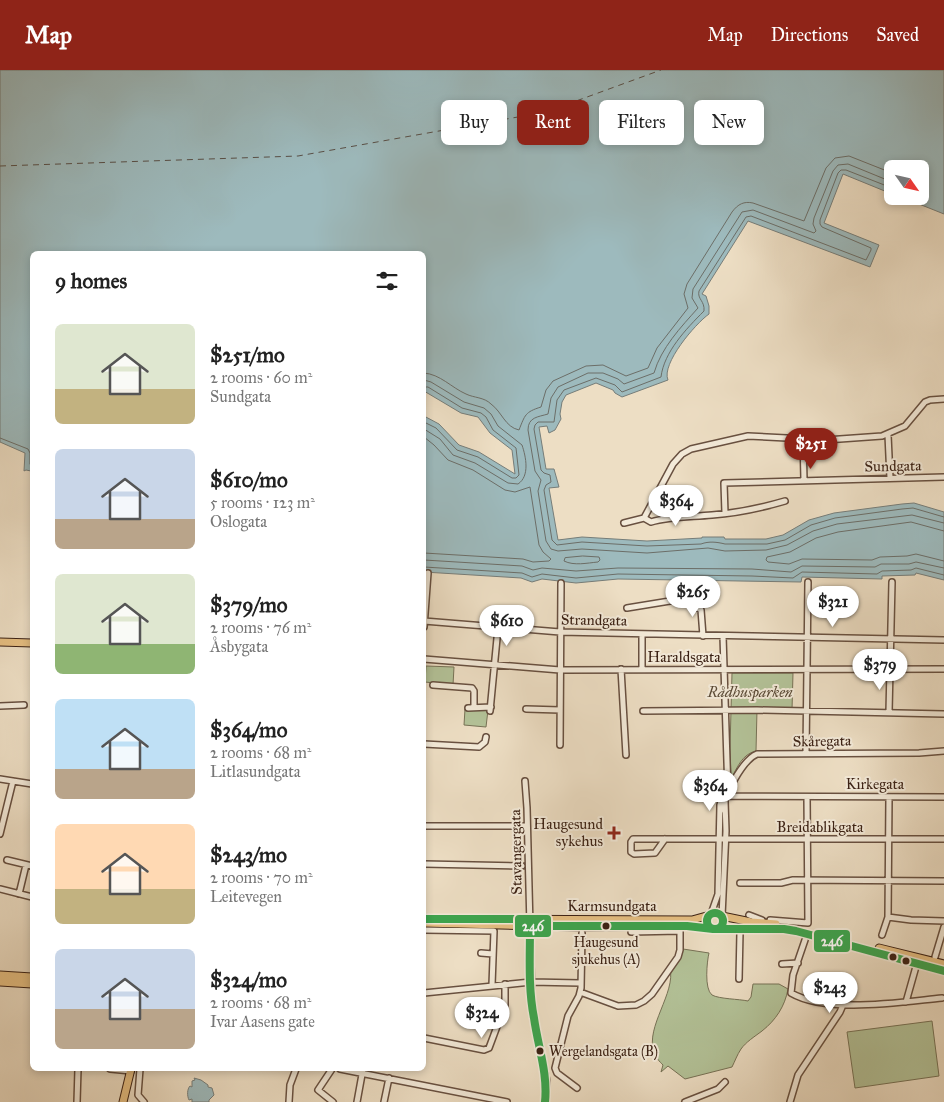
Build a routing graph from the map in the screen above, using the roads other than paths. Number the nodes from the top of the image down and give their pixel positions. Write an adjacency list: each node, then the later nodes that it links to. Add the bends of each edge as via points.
1 (944, 399): 2 (street, via 925,402 905,426)
2 (888, 435): 3 (street); 5 (street)
3 (803, 439): 6 (street); 9 (street, via 748,436 691,449 673,464)
4 (944, 477): 5 (street, Sundgata)
5 (890, 478): 6 (street, Sundgata)
6 (804, 480): 8 (street, Sundgata, via 724,483)
7 (784, 501): 8 (street)
8 (725, 513): 9 (street, via 651,522)
9 (644, 518): 10 (street)
10 (624, 523)
11 (428, 573): 15 (street)
12 (808, 582): 23 (street)
13 (892, 582): 24 (street)
14 (561, 583): 19 (street)
15 (426, 596)
16 (626, 608): 21 (street, via 684,601 701,610)
17 (426, 620): 18 (street, Strandgata)
18 (498, 628): 19 (street, Strandgata); 29 (street)
19 (560, 632): 20 (street, Strandgata); 32 (street)
20 (642, 634): 21 (street, Strandgata); 33 (street)
21 (703, 636): 22 (street, Strandgata)
22 (722, 636): 23 (street, Strandgata); 34 (street)
23 (807, 638): 24 (street, Strandgata); 35 (street)
24 (891, 639): 25 (street, Strandgata); 36 (street)
25 (944, 640)
26 (0, 642): 27 (main road)
27 (30, 644)
28 (426, 660): 29 (street, Haraldsgata)
29 (495, 665): 32 (street, Haraldsgata); 37 (street, via 491,709 471,707 472,688)
30 (621, 669): 32 (street, Haraldsgata); 33 (street, Haraldsgata); 52 (street)
31 (944, 669): 36 (street, Haraldsgata)
32 (560, 670): 41 (street)
33 (642, 670): 34 (street, Haraldsgata)
34 (723, 670): 35 (street, Haraldsgata); 43 (street)
35 (807, 670): 36 (street, Haraldsgata); 44 (street)
36 (890, 670): 45 (street)
37 (433, 685)
38 (24, 704): 39 (street)
39 (0, 706)
40 (526, 710): 41 (street)
41 (560, 710): 49 (street)
42 (643, 711): 43 (street)
43 (724, 711): 44 (street); 56 (street)
44 (806, 712): 45 (street); 51 (street)
45 (889, 712): 46 (street)
46 (944, 714)
47 (486, 737): 48 (street, via 479,746)
48 (426, 744)
49 (560, 745)
50 (944, 752): 51 (street, Skåregata)
51 (806, 753): 58 (street, Skåregata, via 752,756)
52 (626, 755)
53 (0, 779): 55 (street)
54 (525, 780): 64 (street, Stavangergata)
55 (13, 781): 57 (street); 65 (street)
56 (726, 783): 58 (street); 62 (street)
57 (30, 784)
58 (727, 797): 59 (street, Kirkegata); 62 (street); 67 (street)
59 (807, 797): 60 (street, Kirkegata); 68 (street)
60 (889, 797): 61 (street, Kirkegata); 69 (street)
61 (944, 797)
62 (720, 812): 67 (street)
63 (426, 826): 64 (street)
64 (527, 826): 88 (street, Stavangergata)
65 (0, 834)
66 (665, 839): 66 (street, Breidablikgata, via 633,839 631,852 655,853); 67 (street, Breidablikgata)
67 (722, 839): 68 (street, Breidablikgata); 82 (street, via 718,894); 84 (street)
68 (807, 839): 69 (street, Breidablikgata); 75 (street)
69 (889, 839): 70 (street, Breidablikgata); 77 (street)
70 (944, 839)
71 (7, 860): 73 (street)
72 (426, 864): 74 (street)
73 (29, 865): 80 (street)
74 (522, 866)
75 (807, 880): 77 (street); 78 (street); 83 (street, via 808,923 761,920)
76 (944, 881): 77 (street)
77 (888, 882): 85 (street)
78 (740, 883)
79 (0, 889): 80 (street)
80 (19, 894): 81 (street)
81 (30, 897)
82 (711, 914): 84 (main road); 88 (main road, Karmsundgata, via 692,920); 91 (main road, via 707,923)
83 (749, 915)
84 (722, 916): 91 (main road, via 724,922); 92 (main road, Karmsundgata)
85 (888, 917): 87 (street); 97 (street)
86 (426, 919): 88 (main road, Karmsundgata)
87 (944, 921)
88 (529, 922): 89 (main road, Karmsundgata); 91 (main road, Karmsundgata); 111 (street, Stavangergata)
89 (426, 923)
90 (944, 926): 101 (street)
91 (715, 929): 92 (main road, Karmsundgata)
92 (775, 929): 103 (main road, Karmsundgata, via 807,933); 105 (main road, Karmsundgata, via 808,929)
93 (426, 930): 100 (street, via 494,931)
94 (631, 932): 116 (street, via 680,932 678,957 652,994 637,1004 622,1006)
95 (740, 932): 109 (street)
96 (582, 933): 112 (street)
97 (882, 935)
98 (805, 940): 102 (street)
99 (481, 953): 100 (street)
100 (493, 954): 115 (street)
101 (935, 957)
102 (798, 963): 104 (street); 120 (street, via 791,993 811,1001)
103 (917, 963): 106 (main road, Karmsundgata); 119 (street)
104 (782, 964)
105 (944, 964)
106 (944, 970)
107 (0, 975): 108 (main road)
108 (30, 978)
109 (738, 978)
110 (0, 982): 113 (main road)
111 (531, 982): 112 (street); 114 (street); 140 (street, Stavangergata, via 534,1020 547,1081)
112 (580, 982): 116 (street)
113 (30, 984)
114 (505, 984): 115 (street); 121 (street, via 505,1005 490,1048 484,1050)
115 (492, 985): 117 (street)
116 (580, 992): 130 (street, via 568,1016 555,1068)
117 (426, 993)
118 (942, 998): 119 (street)
119 (906, 1002): 120 (street)
120 (843, 1005): 142 (street, via 798,1075)
121 (426, 1038)
122 (78, 1071): 132 (street)
123 (131, 1071): 133 (main road)
124 (140, 1071): 134 (street, via 138,1095)
125 (295, 1071): 135 (street)
126 (331, 1071): 136 (street, via 318,1090)
127 (363, 1071): 128 (street); 137 (street)
128 (389, 1078): 131 (street); 138 (street)
129 (724, 1082): 141 (street, via 718,1089)
130 (577, 1088)
131 (482, 1100): 139 (street)
132 (77, 1102)
133 (123, 1102)
134 (144, 1102)
135 (289, 1102)
136 (333, 1102)
137 (358, 1102)
138 (384, 1102)
139 (507, 1102)
140 (545, 1102)
141 (685, 1102)
142 (790, 1102)

